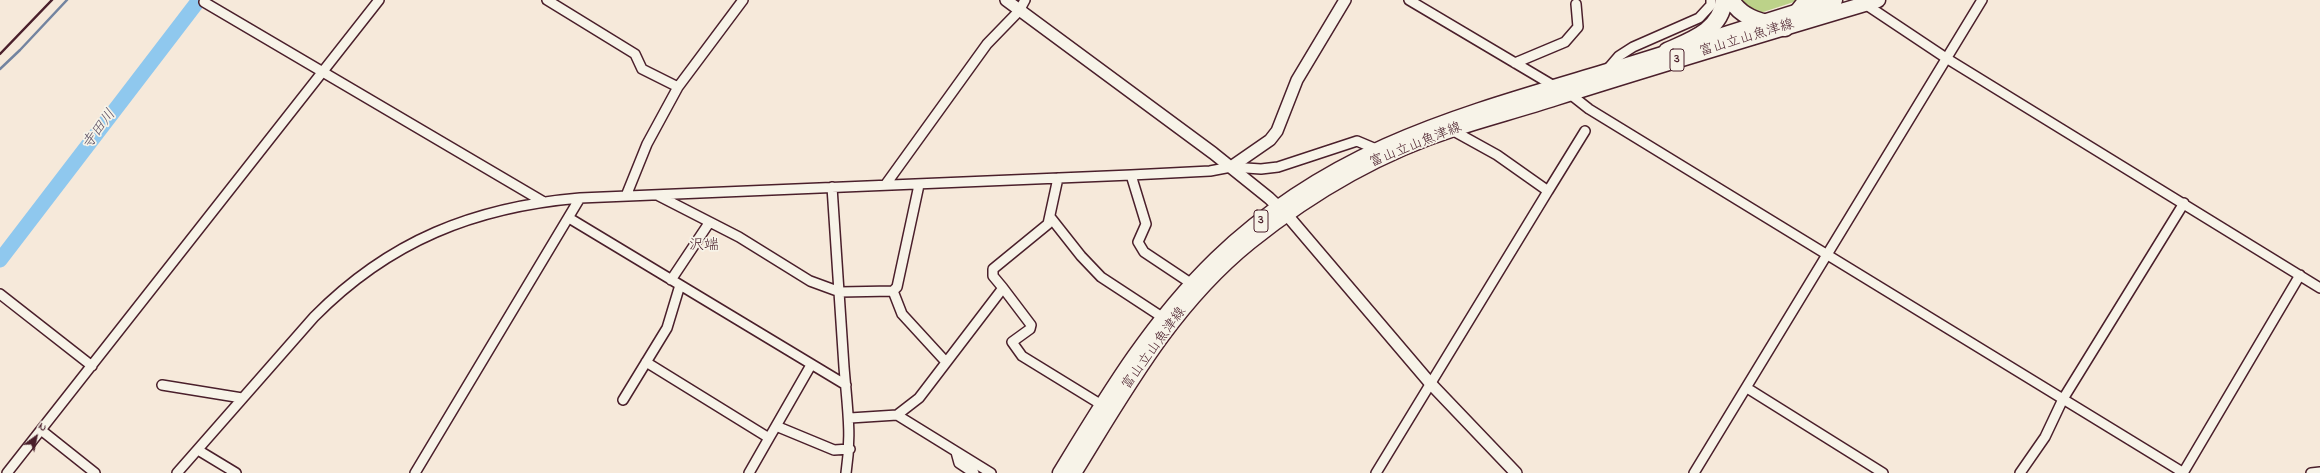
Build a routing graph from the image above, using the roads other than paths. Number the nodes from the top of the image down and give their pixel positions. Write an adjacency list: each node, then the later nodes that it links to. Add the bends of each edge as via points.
1 (379, 0): 24 (street)
2 (547, 0): 26 (street, via 636,54 642,69)
3 (743, 0): 26 (street)
4 (1006, 0): 17 (street)
5 (1025, 0): 17 (street)
6 (1345, 0): 31 (street, via 1297,80 1277,131 1270,140)
7 (1409, 0): 22 (street)
8 (1711, 0): 23 (street, via 1711,5 1699,18 1633,47 1619,56)
9 (1724, 0): 20 (highway, via 1720,15 1713,26)
10 (1731, 0): 18 (highway, via 1741,13)
11 (1835, 0): 16 (main road, 富山立山魚津線 / 3)
12 (1982, 0): 21 (street)
13 (204, 2): 24 (street)
14 (1871, 2): 19 (main road, 富山立山魚津線 / 3); 21 (street)
15 (1576, 4): 22 (street, via 1578,27 1565,42)
16 (1804, 5): 18 (main road, 富山立山魚津線 / 3); 19 (highway)
17 (1019, 11): 31 (street); 34 (street, via 988,44)
18 (1762, 21): 19 (highway); 20 (main road, 富山立山魚津線 / 3)
19 (1785, 28): 27 (main road, 富山立山魚津線 / 3)
20 (1667, 51): 23 (main road, 富山立山魚津線 / 3)
21 (1946, 58): 42 (street); 47 (street)
22 (1515, 63): 25 (street)
23 (1606, 71): 25 (main road, 富山立山魚津線 / 3)
24 (324, 72): 41 (street); 61 (street)
25 (1554, 86): 28 (main road, 富山立山魚津線 / 3)
26 (678, 87): 38 (street, via 647,144)
27 (1570, 94): 28 (main road, 富山立山魚津線 / 3); 47 (street, via 1589,109)
28 (1446, 126): 30 (main road, 富山立山魚津線 / 3); 37 (street, via 1490,150); 43 (main road, 富山立山魚津線 / 3)
29 (1585, 131): 37 (street)
30 (1376, 149): 31 (street, via 1357,141 1278,167); 43 (main road, 富山立山魚津線 / 3, via 1332,172)
31 (1231, 167): 32 (street, via 1210,171); 43 (street)
32 (1131, 175): 33 (street); 50 (street, via 1146,224 1138,242 1144,252)
33 (1058, 178): 35 (street); 45 (street)
34 (886, 184): 35 (street); 36 (street)
35 (919, 185): 54 (street, via 897,287)
36 (832, 187): 39 (street); 55 (street)
37 (1548, 191): 62 (street)
38 (626, 196): 39 (street); 40 (street)
39 (659, 196): 46 (street)
40 (580, 198): 41 (street); 44 (street)
41 (542, 201): 66 (street, via 471,217 391,254 338,292)
42 (2184, 203): 48 (street); 67 (street)
43 (1283, 211): 50 (main road, 富山立山魚津線 / 3, via 1236,241); 62 (street); 69 (main road, 富山立山魚津線 / 3, via 1169,325)
44 (569, 218): 49 (street); 83 (street)
45 (1051, 218): 52 (street, via 1048,224 993,269 993,276); 57 (street, via 1101,277)
46 (710, 223): 49 (street); 55 (street, via 739,237 810,282)
47 (1827, 255): 65 (street); 67 (street)
48 (2300, 276): 53 (street); 95 (street)
49 (671, 280): 51 (street)
50 (1192, 284): 57 (main road, 富山立山魚津線 / 3)
51 (680, 285): 58 (street, via 667,328); 60 (street)
52 (1004, 288): 59 (street); 69 (street, via 1031,325 1030,329 1012,342 1022,356)
53 (2320, 288)
54 (893, 291): 55 (street); 59 (street, via 902,314)
55 (840, 292): 64 (street)
56 (0, 294): 61 (street)
57 (1162, 317): 69 (main road, 富山立山魚津線 / 3, via 1129,362)
58 (646, 362): 68 (street); 74 (street)
59 (946, 362): 70 (street, via 919,398)
60 (811, 365): 64 (street); 72 (street)
61 (92, 366): 73 (street)
62 (1430, 383): 90 (street); 91 (street)
63 (162, 385): 66 (street)
64 (846, 385): 71 (street)
65 (1747, 388): 92 (street); 93 (street)
66 (242, 398): 76 (street)
67 (2063, 399): 94 (street, via 2045,437); 95 (street)
68 (623, 400)
69 (1107, 408): 88 (main road, 富山立山魚津線 / 3); 89 (main road, 富山立山魚津線 / 3)
70 (897, 415): 71 (street); 77 (street)
71 (850, 418): 75 (street)
72 (776, 426): 74 (street); 75 (street, via 834,450)
73 (41, 430): 79 (street); 80 (street)
74 (769, 438): 84 (street)
75 (850, 449): 85 (street)
76 (198, 450): 81 (street); 82 (street)
77 (956, 452): 86 (street, via 958,463); 87 (street)
78 (2320, 472): 96 (street)
79 (7, 473)
80 (95, 473)
81 (177, 473)
82 (236, 473)
83 (415, 473)
84 (749, 473)
85 (846, 473)
86 (974, 473)
87 (991, 473)
88 (1060, 473)
89 (1074, 473)
90 (1376, 473)
91 (1516, 473)
92 (1694, 473)
93 (1883, 473)
94 (2020, 473)
95 (2184, 473)
96 (2311, 473)

